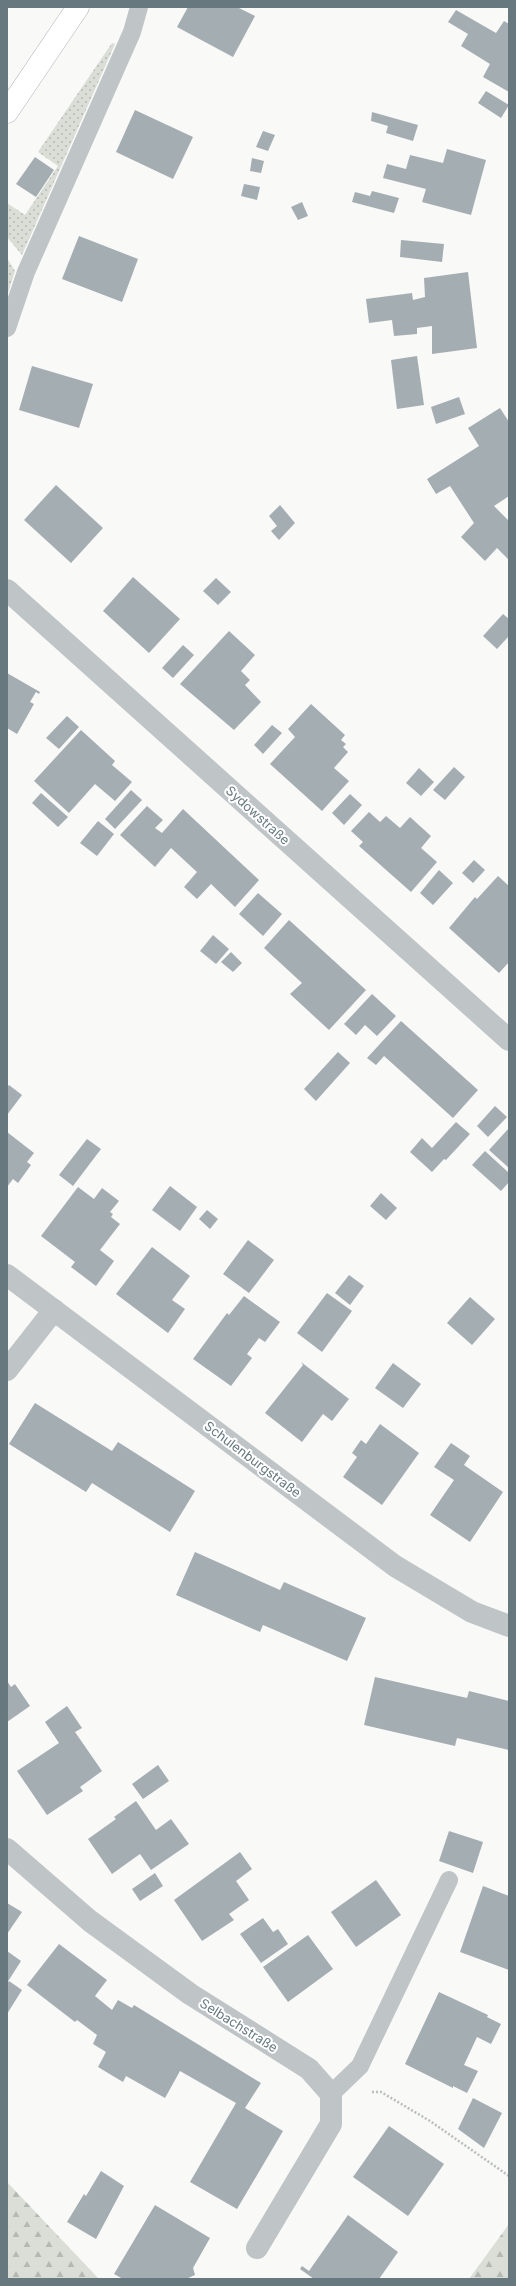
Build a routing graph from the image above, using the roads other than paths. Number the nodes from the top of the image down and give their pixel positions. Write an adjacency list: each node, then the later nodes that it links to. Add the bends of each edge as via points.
1 (78, 7): 3 (main road)
2 (139, 7): 4 (lane, via 132,32 26,272)
3 (7, 112)
4 (7, 328)
5 (7, 590): 6 (street, Sydowstraße)
6 (509, 1040)
7 (7, 1275): 8 (street, Schulenburgstraße)
8 (54, 1310): 9 (street); 10 (street, Schulenburgstraße, via 395,1566 472,1612)
9 (7, 1370)
10 (509, 1626)
11 (7, 1849): 13 (street, Selbachstraße, via 90,1921 190,1994 309,2069)
12 (449, 1880): 13 (lane, via 360,2066)
13 (331, 2094): 14 (street, via 331,2124)
14 (257, 2248)

